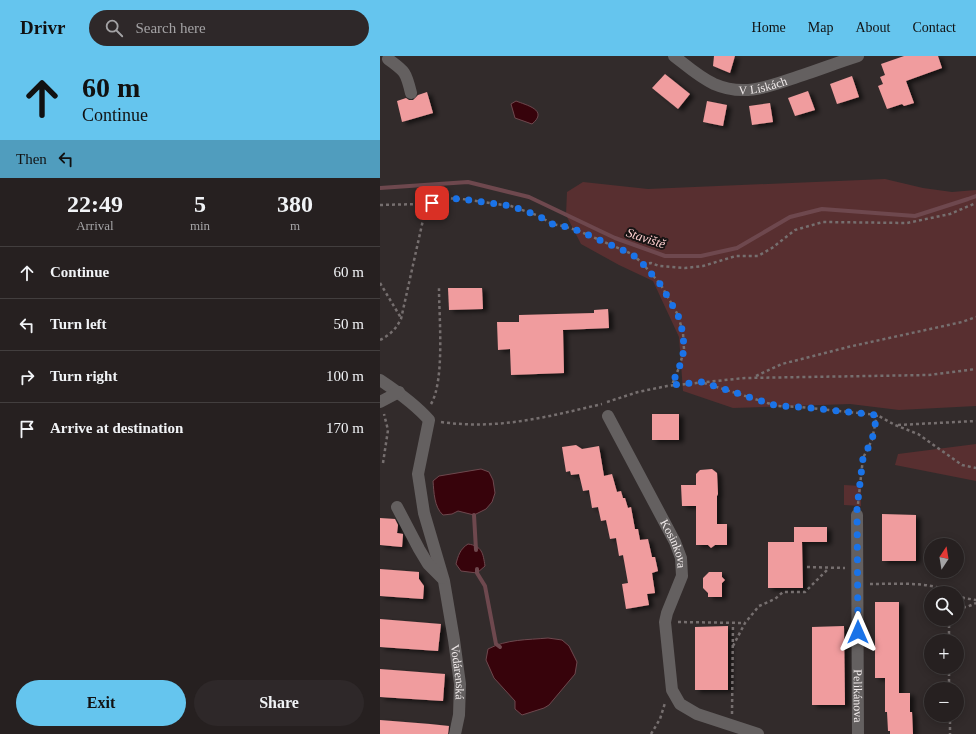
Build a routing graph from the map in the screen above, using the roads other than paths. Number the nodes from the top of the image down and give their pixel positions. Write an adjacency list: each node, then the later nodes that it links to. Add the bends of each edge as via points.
1 (674, 56): 2 (street, V Lískách, via 702,78 715,84 744,90 774,85)
2 (858, 56)
3 (386, 59): 4 (street, via 401,68 407,76)
4 (411, 93)
5 (380, 380): 6 (street)
6 (399, 392): 7 (street); 11 (street, Vodárenská, via 429,420 418,474 424,513)
7 (381, 402)
8 (608, 416): 13 (street, Kosinkova, via 681,558 682,576 665,622 672,690 680,704 697,714)
9 (397, 507): 11 (street, via 428,564)
10 (857, 515): 14 (street, Pelikánova)
11 (444, 581): 12 (street, Vodárenská, via 460,684 459,715)
12 (455, 734)
13 (758, 734)
14 (858, 734)

